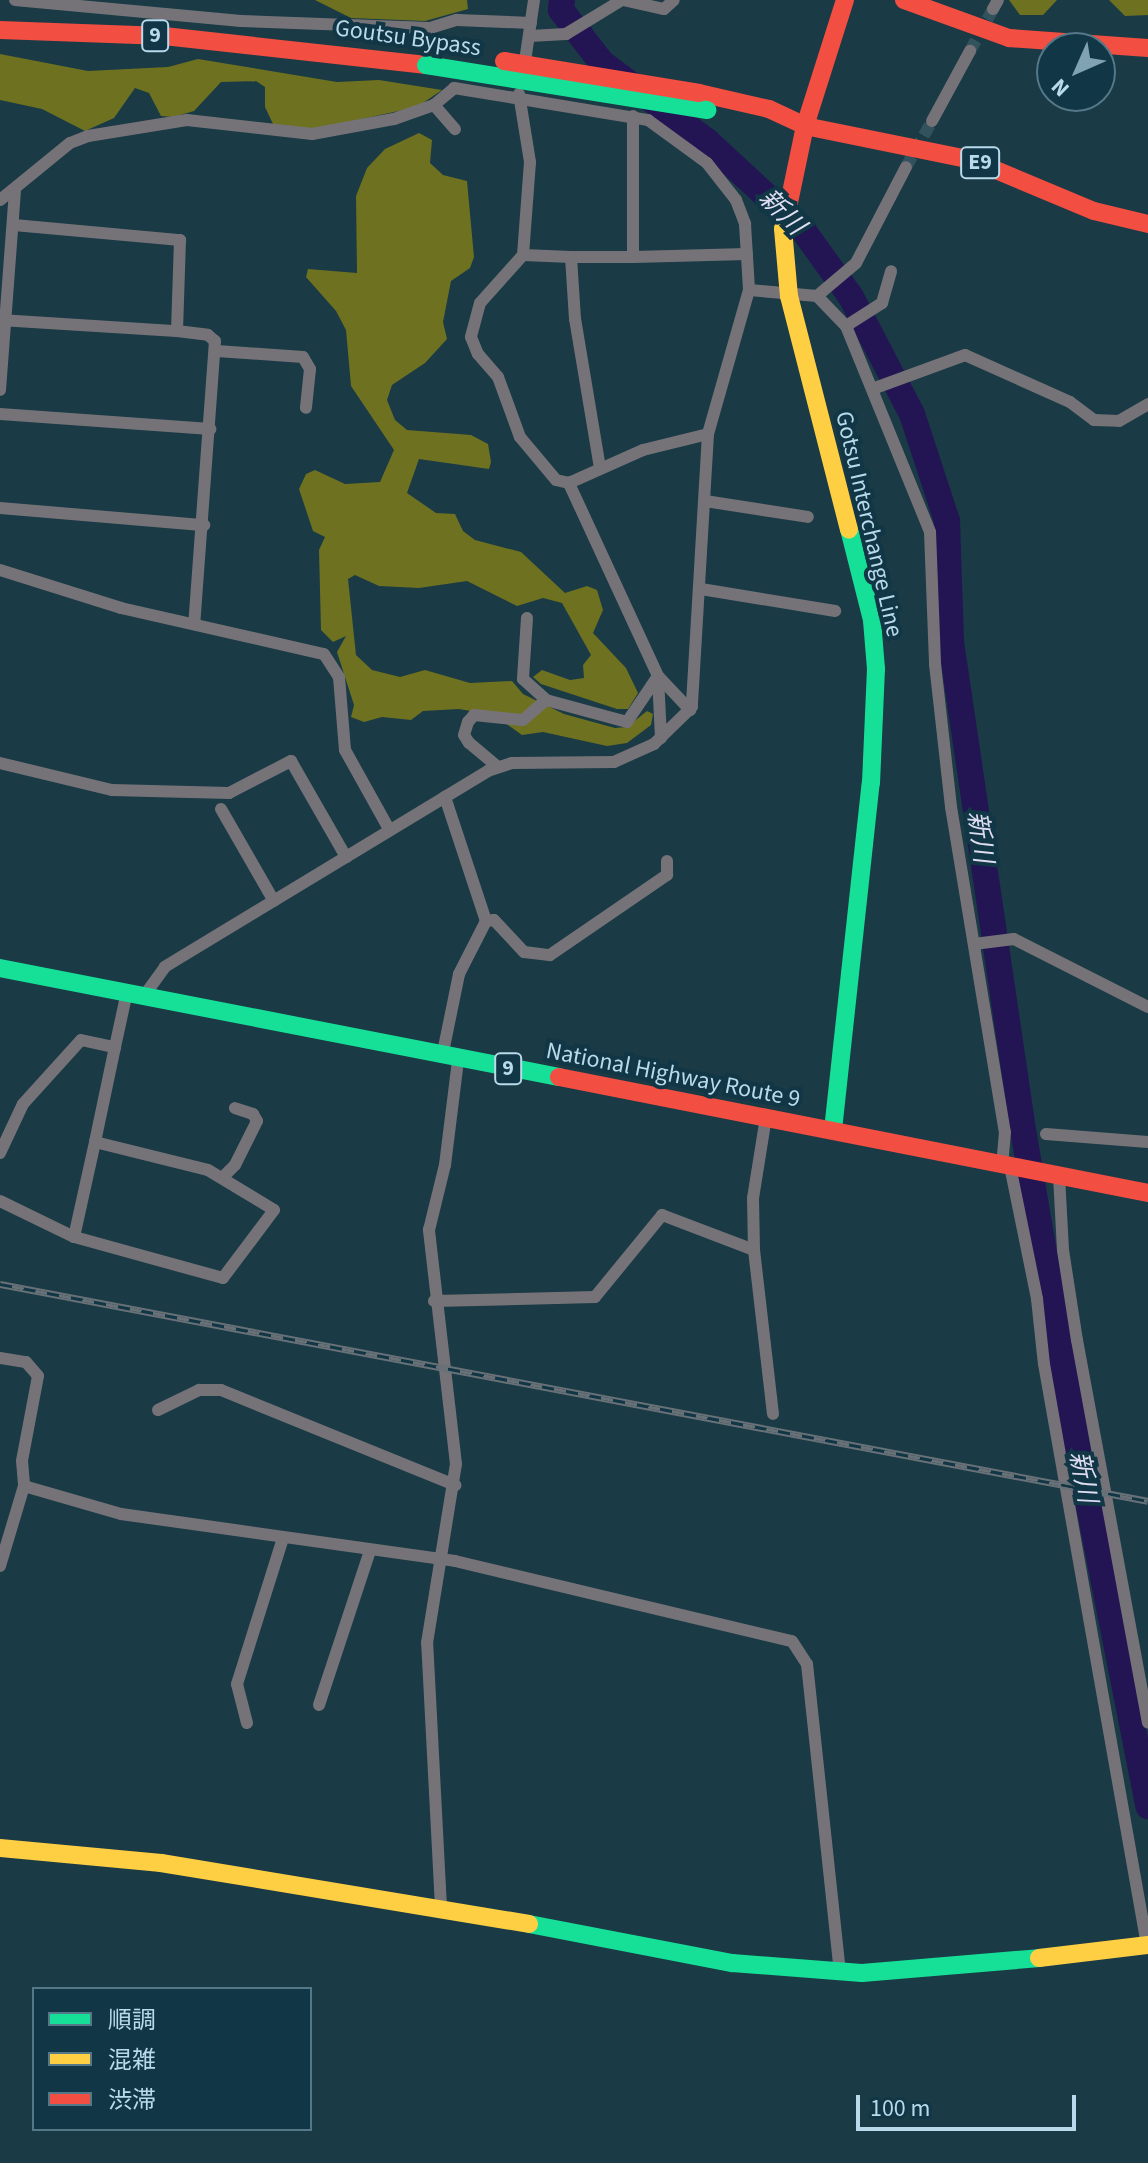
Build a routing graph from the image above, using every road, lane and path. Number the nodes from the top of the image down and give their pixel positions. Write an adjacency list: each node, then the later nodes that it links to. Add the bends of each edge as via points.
1 (15, 0): 8 (street, via 241,21 430,28 457,20)
2 (534, 0): 8 (street)
3 (622, 0): 4 (street, via 664,9); 8 (street, via 566,34)
4 (674, 0)
5 (845, 0): 16 (main road, Gotsu Interchange Line)
6 (904, 0): 9 (main road, via 1009,38)
7 (0, 30): 11 (main road, Goutsu Bypass / 9)
8 (530, 30): 12 (street)
9 (1148, 48)
10 (970, 51): 15 (street)
11 (427, 58): 16 (main road, Goutsu Bypass / 9, bridge); 16 (main road, bridge, via 699,93 769,109)
12 (518, 98): 13 (street, via 454,88); 14 (street); 24 (street, via 530,151)
13 (434, 105): 17 (street); 19 (street, via 394,119 312,134 187,120 88,136 70,143)
14 (633, 116): 23 (street, via 662,129 720,177 745,224); 26 (street)
15 (932, 121)
16 (805, 126): 21 (main road, E9, via 972,160 1094,211); 30 (main road, Gotsu Interchange Line, via 783,239)
17 (455, 129)
18 (906, 167): 29 (street, via 861,255)
19 (15, 190): 20 (street); 22 (street)
20 (0, 200)
21 (1148, 224)
22 (14, 225): 31 (street); 33 (street, via 180,240)
23 (747, 254): 26 (street); 28 (street)
24 (523, 255): 25 (street); 43 (street, via 480,303 471,337 498,377 520,437 556,480)
25 (571, 257): 26 (street); 42 (street, via 575,319)
26 (633, 257)
27 (891, 271): 32 (street, via 885,299)
28 (749, 290): 30 (street); 41 (street)
29 (821, 293): 30 (street); 32 (street)
30 (789, 296): 74 (main road, Gotsu Interchange Line, via 872,620 876,669 871,783)
31 (3, 320): 33 (street); 36 (street)
32 (848, 325): 35 (street)
33 (177, 331): 34 (street, via 208,335)
34 (217, 351): 38 (street, via 303,357 310,369); 40 (street)
35 (877, 387): 37 (street, via 971,356 1070,402 1094,420 1119,421); 66 (street, via 930,532 943,735)
36 (0, 390)
37 (1148, 404)
38 (306, 408)
39 (0, 414): 40 (street)
40 (210, 429): 47 (street)
41 (708, 434): 42 (street, via 643,450); 44 (street)
42 (600, 468): 43 (street)
43 (569, 483): 53 (street)
44 (705, 501): 46 (street); 49 (street)
45 (0, 508): 47 (street)
46 (808, 517)
47 (204, 525): 52 (street)
48 (0, 570): 52 (street, via 121,608)
49 (701, 589): 50 (street); 55 (street)
50 (835, 611)
51 (527, 618): 54 (street, via 523,679)
52 (194, 624): 61 (street, via 327,656 339,677 345,750)
53 (658, 676): 54 (street, via 627,722); 55 (street); 56 (street)
54 (546, 700): 58 (street, via 523,720 474,715 468,722 464,735 469,743)
55 (690, 710): 56 (street)
56 (661, 738): 58 (street, via 614,762)
57 (0, 763): 62 (street, via 112,790 229,793 291,761)
58 (498, 767): 59 (street)
59 (445, 797): 61 (street); 65 (street)
60 (221, 809): 64 (street)
61 (389, 829): 62 (street)
62 (346, 857): 64 (street)
63 (667, 861): 65 (street, via 667,875 550,955 524,952 494,920)
64 (274, 901): 68 (street, via 165,967)
65 (486, 921): 71 (street, via 459,974)
66 (977, 943): 69 (street, via 1009,938); 79 (street)
67 (0, 968): 68 (main road, National Highway Route 9 / 9)
68 (136, 994): 70 (street); 71 (main road, National Highway Route 9 / 9)
69 (1148, 1007)
70 (115, 1047): 76 (street); 78 (street, via 81,1040 23,1104)
71 (450, 1058): 73 (main road, National Highway Route 9 / 9); 86 (street, via 445,1165 429,1230)
72 (235, 1108): 81 (street, via 257,1121 235,1165)
73 (766, 1117): 74 (main road, National Highway Route 9 / 9); 85 (street, via 753,1198)
74 (833, 1130): 79 (main road, National Highway Route 9 / 9)
75 (1046, 1134): 77 (street)
76 (95, 1142): 81 (street); 84 (street)
77 (1148, 1142)
78 (0, 1153)
79 (1010, 1166): 80 (main road, National Highway Route 9 / 9); 101 (street)
80 (1055, 1175): 82 (main road, National Highway Route 9 / 9); 97 (street, via 1077,1340)
81 (222, 1178): 84 (street, via 274,1210 223,1278)
82 (1148, 1193)
83 (0, 1201): 84 (street)
84 (74, 1237)
85 (754, 1250): 86 (street, via 665,1215 595,1297); 89 (street)
86 (434, 1301): 90 (street)
87 (0, 1358): 91 (street, via 26,1362 38,1376 22,1461)
88 (158, 1410): 90 (street, via 199,1390 221,1390)
89 (773, 1414)
90 (455, 1485): 94 (street)
91 (24, 1486): 92 (street, via 121,1514); 95 (street)
92 (283, 1538): 93 (street); 98 (street, via 237,1684)
93 (370, 1551): 94 (street); 96 (street)
94 (439, 1561): 100 (street, via 427,1643); 102 (street, via 792,1641 803,1653)
95 (0, 1566)
96 (319, 1705)
97 (1148, 1722)
98 (247, 1723)
99 (0, 1848): 100 (main road, via 161,1863)
100 (441, 1907): 102 (main road, via 677,1954)
101 (1148, 1945): 102 (main road, via 934,1970)
102 (840, 1972)

